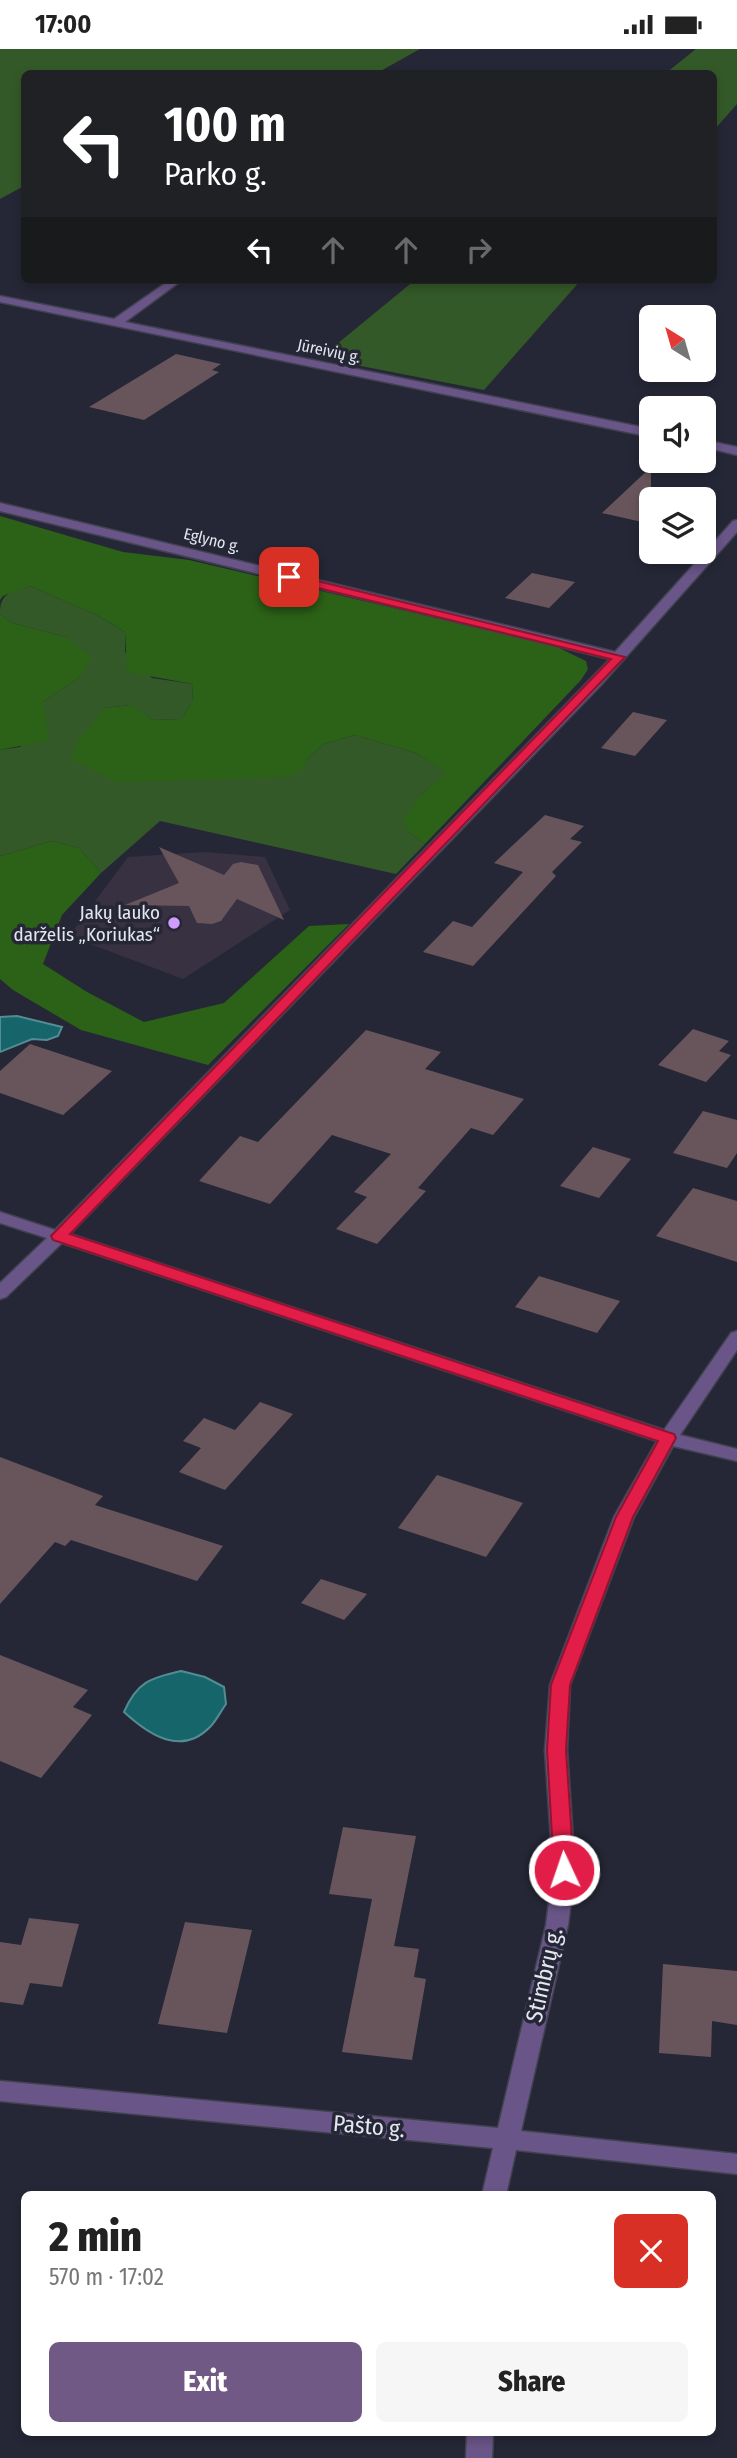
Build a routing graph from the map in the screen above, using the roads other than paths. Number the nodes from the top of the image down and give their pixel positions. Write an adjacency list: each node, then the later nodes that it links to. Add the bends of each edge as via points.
1 (171, 284): 3 (street)
2 (0, 299): 3 (street, Jūreivių g.)
3 (116, 323): 4 (street, Jūreivių g.)
4 (639, 431)
5 (716, 447): 6 (street)
6 (737, 451)
7 (0, 507): 9 (street, Eglyno g.)
8 (737, 524): 9 (street)
9 (619, 657): 11 (street)
10 (0, 1217): 11 (street)
11 (59, 1236): 12 (street); 14 (street)
12 (0, 1293)
13 (737, 1337): 14 (street, Stimbrų g.)
14 (668, 1438): 15 (street); 17 (street, Stimbrų g., via 624,1517 560,1685 556,1750 564,1870 557,1926)
15 (737, 1455)
16 (0, 2091): 17 (street, Pašto g.)
17 (505, 2139): 18 (street, Pašto g.); 19 (street, Stimbrų g.)
18 (737, 2164)
19 (495, 2191)
20 (480, 2436): 21 (street)
21 (479, 2458)

